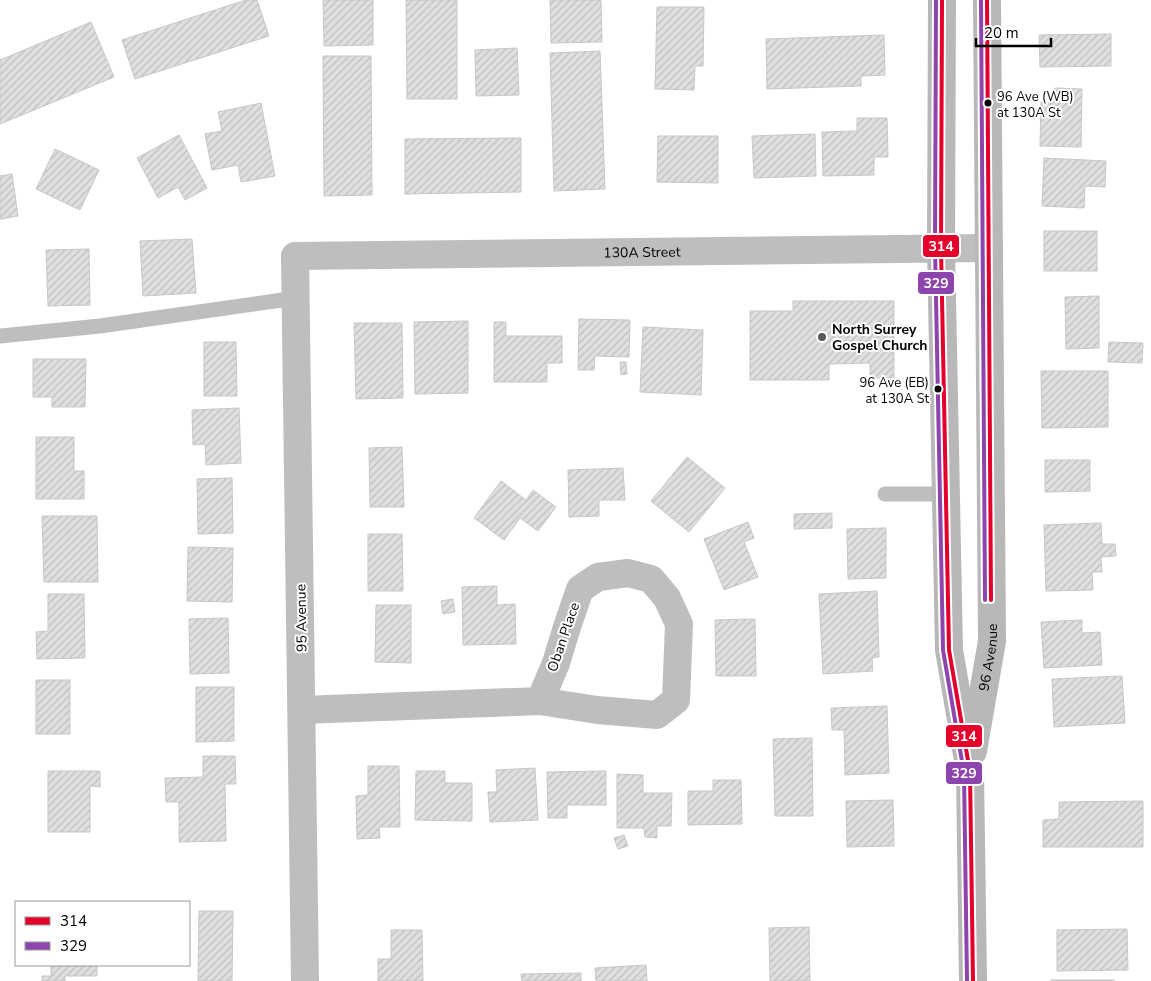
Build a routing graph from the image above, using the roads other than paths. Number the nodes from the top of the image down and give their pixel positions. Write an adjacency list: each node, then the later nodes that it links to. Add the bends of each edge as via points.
1 (942, 0): 3 (main road, 96 Avenue)
2 (987, 0): 4 (main road, 96 Avenue)
3 (941, 248): 4 (street, 130A Street); 5 (street, 130A Street); 9 (main road, 96 Avenue)
4 (989, 248): 12 (main road, 96 Avenue, via 992,641)
5 (295, 256): 6 (street, 95 Avenue)
6 (296, 298): 7 (lane, via 100,326); 11 (street, 95 Avenue)
7 (0, 336)
8 (885, 494): 9 (lane)
9 (946, 494): 12 (main road, 96 Avenue, via 949,650)
10 (540, 701): 10 (street, Oban Place, via 657,715 676,700 679,624 667,598 651,579 628,573 598,577 580,589); 11 (street, Oban Place)
11 (302, 710): 13 (street, 95 Avenue)
12 (970, 772): 14 (main road, 96 Avenue)
13 (305, 981)
14 (973, 981)

